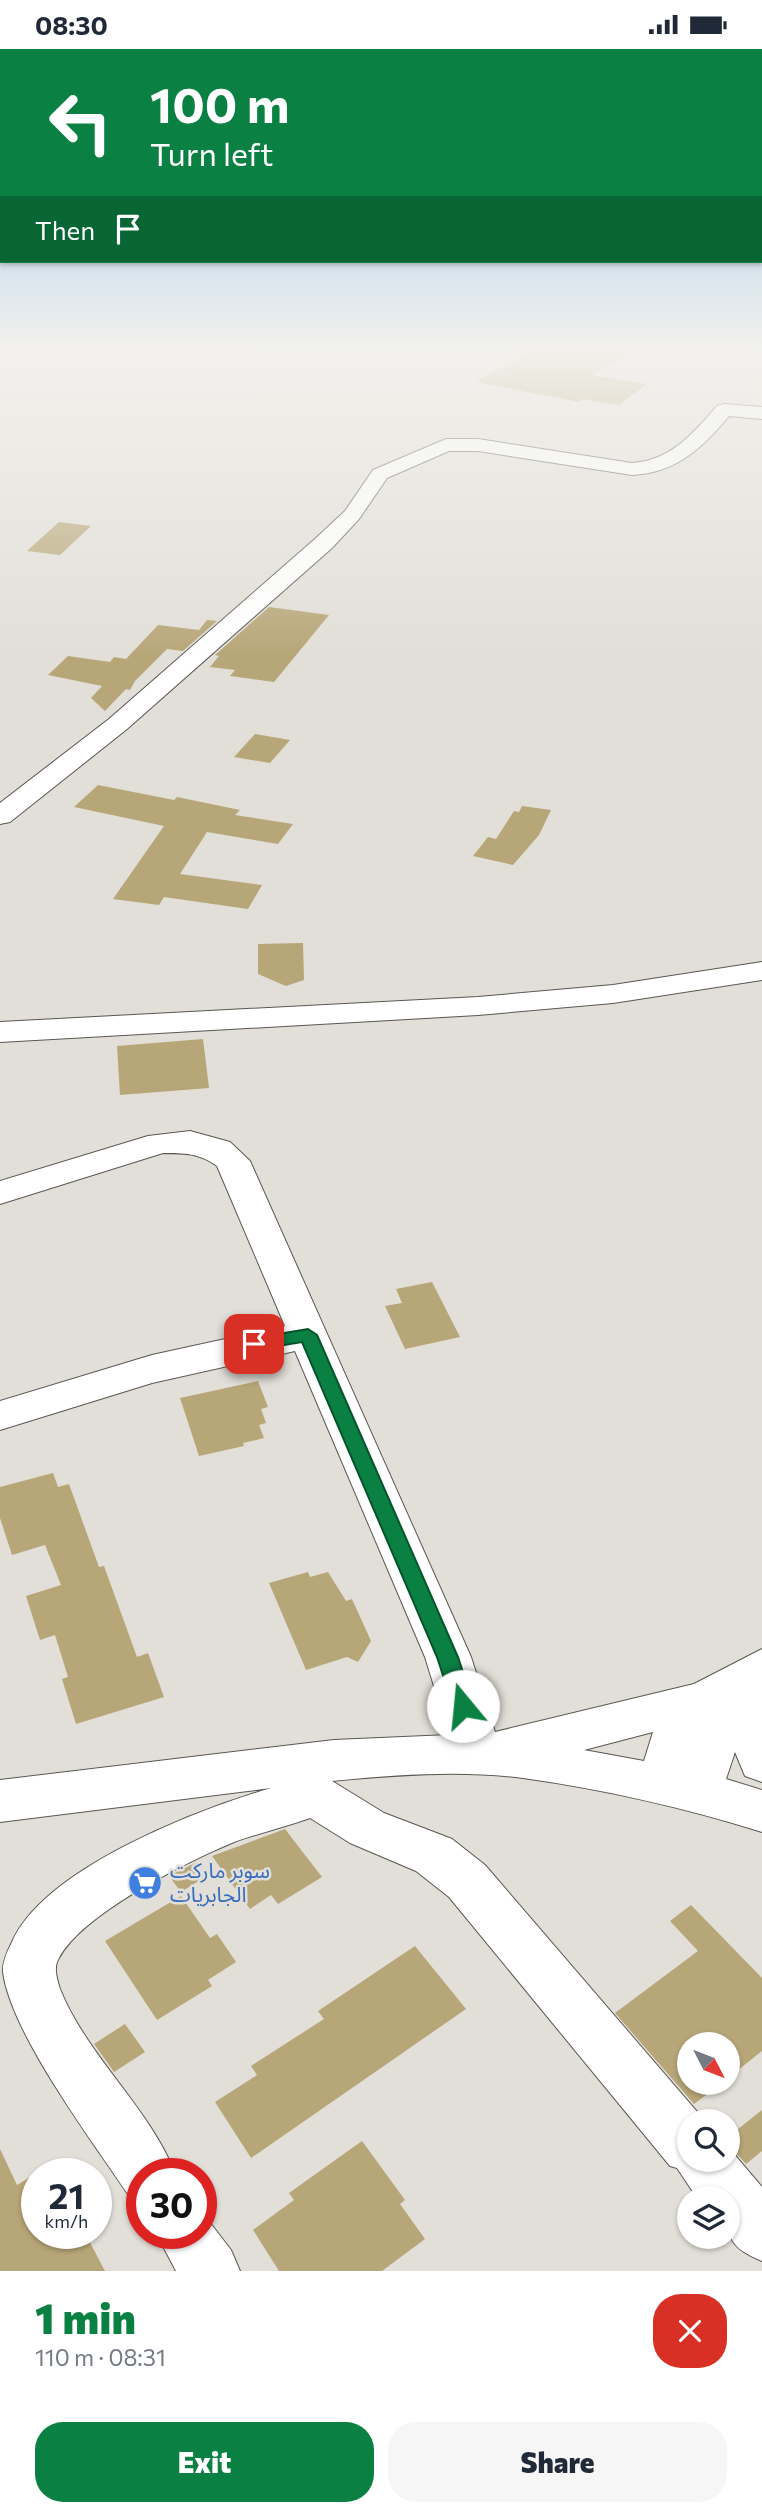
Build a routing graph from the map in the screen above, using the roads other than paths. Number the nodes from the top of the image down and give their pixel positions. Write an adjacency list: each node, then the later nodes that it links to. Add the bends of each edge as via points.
1 (429, 451): 4 (street, via 396,465 371,483 352,515 324,543 118,724)
2 (514, 451): 3 (street, via 632,469 655,469)
3 (683, 451)
4 (0, 816)
5 (762, 971): 6 (street, via 613,994 478,1006)
6 (0, 1032)
7 (0, 1193): 8 (street, via 160,1143 190,1142 218,1150 232,1161)
8 (308, 1335): 9 (street, via 228,1348 108,1378); 11 (street, via 448,1657)
9 (0, 1416)
10 (737, 1683): 11 (street); 12 (street); 14 (street)
11 (479, 1756): 13 (street, via 429,1754); 14 (street, via 523,1758)
12 (762, 1762)
13 (269, 1768): 15 (street); 16 (street)
14 (679, 1788): 17 (street)
15 (315, 1796): 18 (street, via 367,1828 434,1855 467,1881); 19 (street, via 196,1836 92,1894 37,1942 29,1968 36,1996)
16 (0, 1801)
17 (762, 1811)
18 (677, 2131)
19 (137, 2158)
20 (712, 2172): 21 (street)
21 (762, 2232)
22 (196, 2249): 23 (street)
23 (210, 2271)

